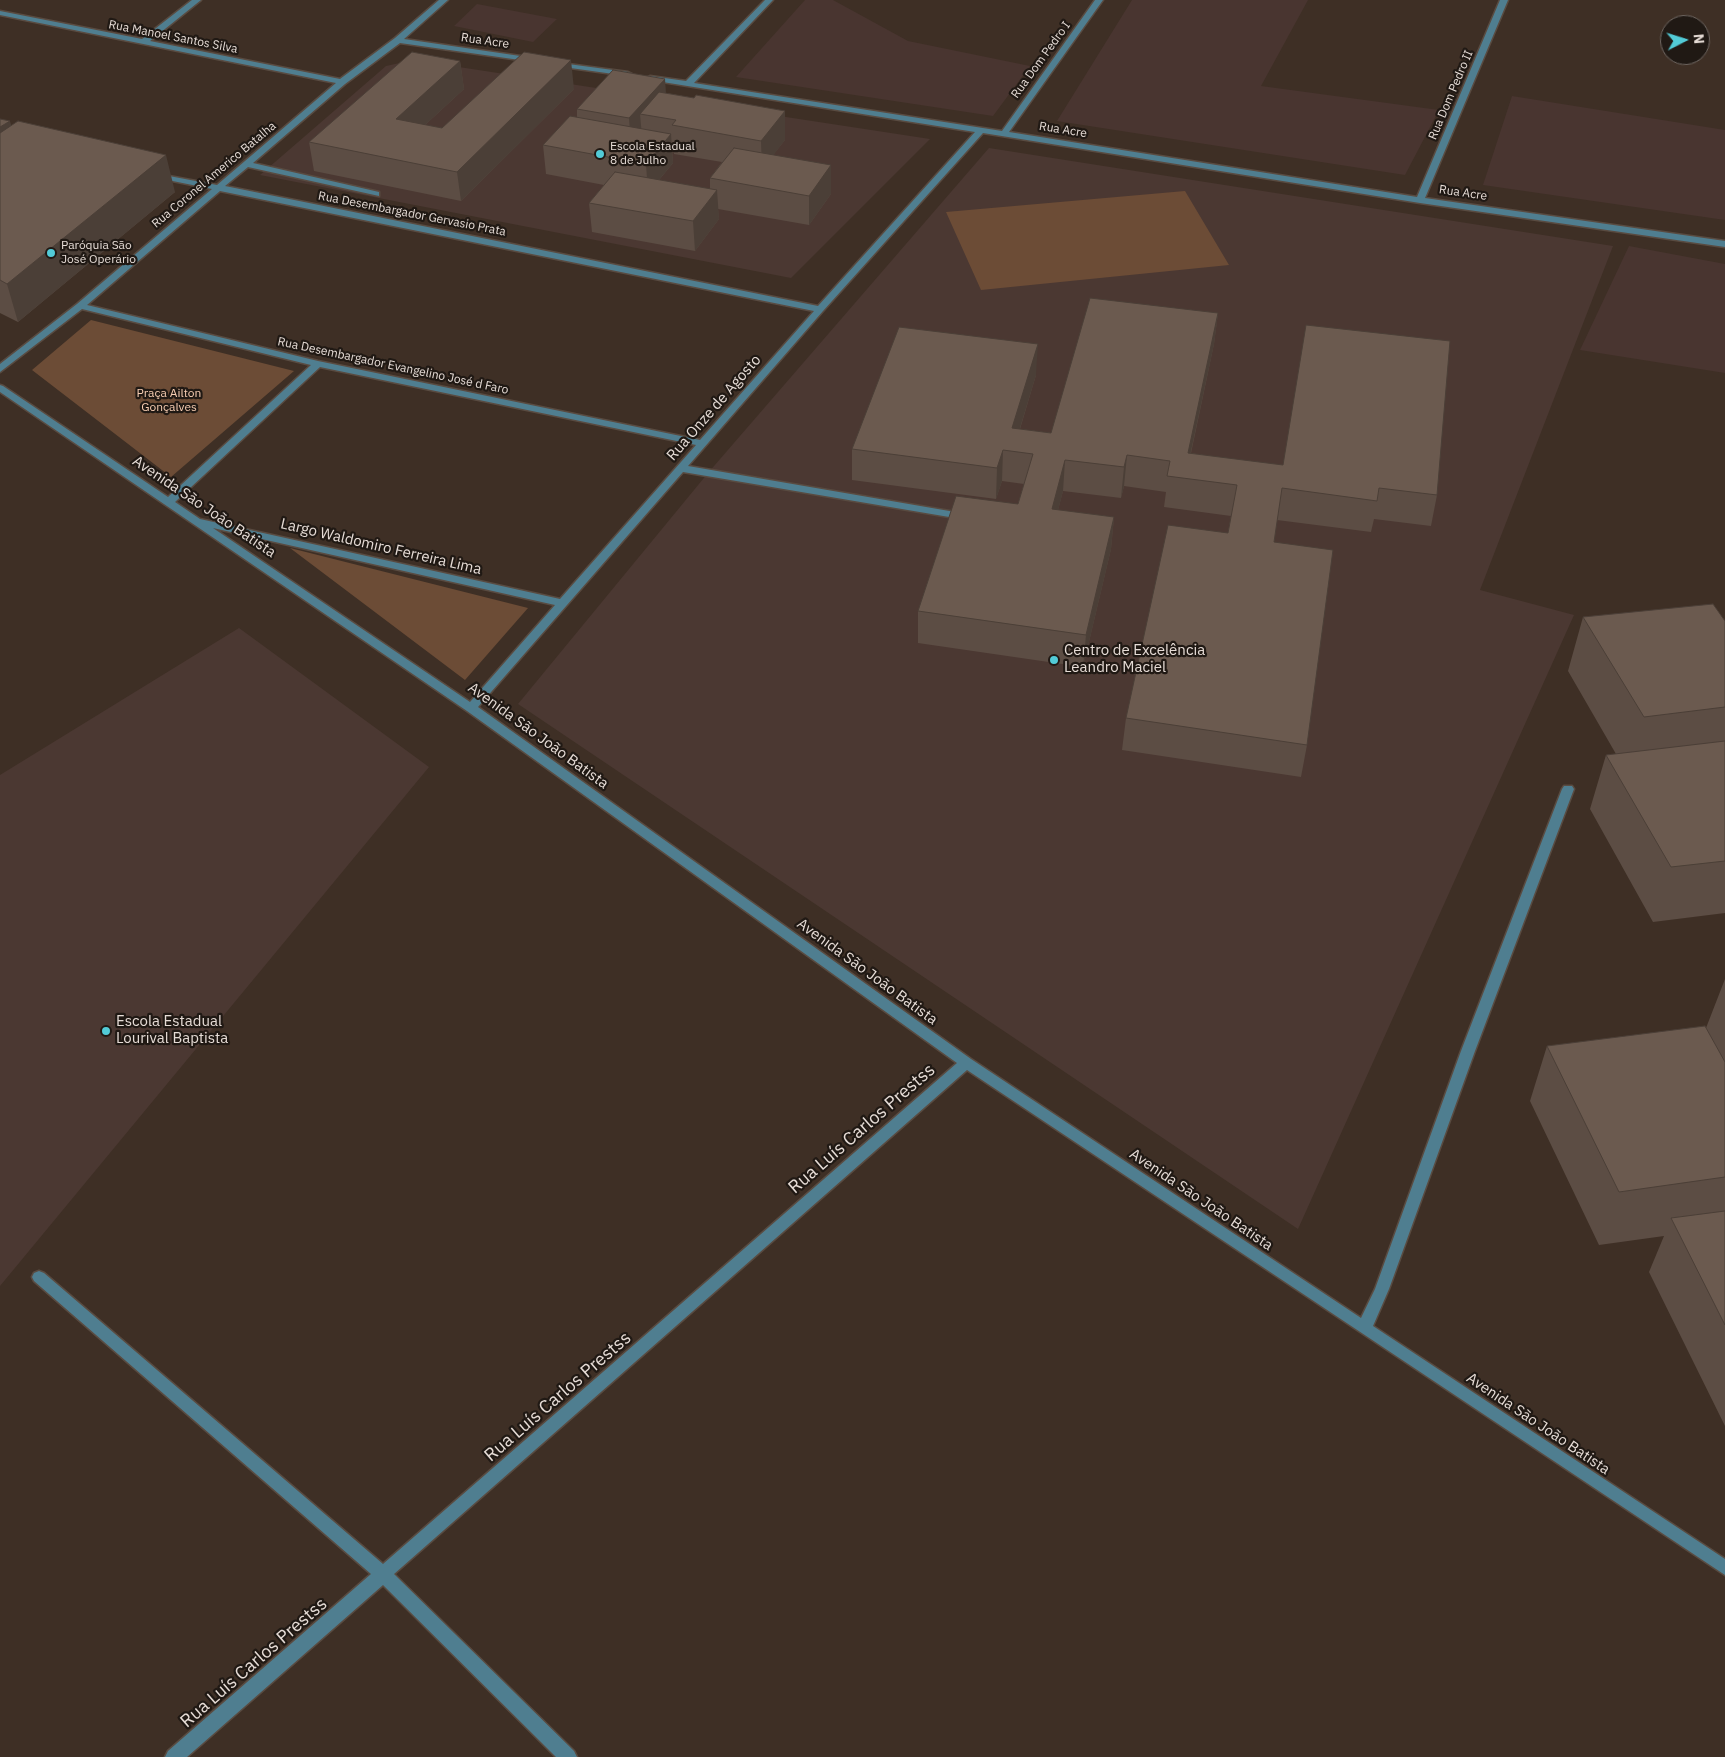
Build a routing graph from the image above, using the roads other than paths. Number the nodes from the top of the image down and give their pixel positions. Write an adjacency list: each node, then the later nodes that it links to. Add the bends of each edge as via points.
1 (197, 0): 8 (street)
2 (444, 0): 7 (street, Rua Coronel Americo Batalha)
3 (769, 0): 10 (street)
4 (1099, 0): 12 (street, Rua Dom Pedro I)
5 (1504, 0): 17 (street, Rua Dom Pedro II)
6 (0, 14): 8 (street, Rua Manoel Santos Silva)
7 (398, 40): 9 (street, Rua Coronel Americo Batalha); 10 (street, Rua Acre)
8 (143, 42): 9 (street, Rua Manoel Santos Silva)
9 (342, 82): 13 (street, Rua Coronel Americo Batalha)
10 (690, 83): 11 (street, Rua Acre)
11 (981, 131): 12 (street, Rua Acre); 20 (street, Rua Onze de Agosto)
12 (1004, 134): 17 (street, Rua Acre)
13 (246, 164): 15 (street, Rua Coronel Americo Batalha); 16 (street)
14 (151, 174): 15 (street, Rua Desembargador Gervasio Prata)
15 (217, 188): 19 (street, Rua Coronel Americo Batalha); 20 (street, Rua Desembargador Gervasio Prata)
16 (376, 194)
17 (1420, 200): 18 (street, Rua Acre)
18 (1725, 244)
19 (80, 306): 21 (street, Rua Desembargador Evangelino José d Faro); 22 (street, Rua Coronel Americo Batalha)
20 (820, 309): 24 (street, Rua Onze de Agosto)
21 (318, 364): 24 (street, Rua Desembargador Evangelino José d Faro); 26 (street)
22 (0, 369)
23 (0, 388): 26 (street, Avenida São João Batista)
24 (702, 443): 25 (street, Rua Onze de Agosto)
25 (681, 468): 27 (street); 29 (street, Rua Onze de Agosto)
26 (169, 502): 28 (street, Avenida São João Batista)
27 (961, 516)
28 (193, 520): 29 (street, Largo Waldomiro Ferreira Lima); 30 (street, Avenida São João Batista)
29 (562, 603): 30 (street, Rua Onze de Agosto)
30 (471, 708): 32 (street, Avenida São João Batista)
31 (1568, 789): 34 (street, via 1382,1288)
32 (966, 1063): 34 (street, Avenida São João Batista); 36 (street, Rua Luís Carlos Prestss)
33 (39, 1277): 36 (street)
34 (1364, 1328): 35 (street, Avenida São João Batista)
35 (1725, 1568)
36 (384, 1575): 37 (street, Rua Luís Carlos Prestss); 38 (street)
37 (174, 1757)
38 (568, 1757)

